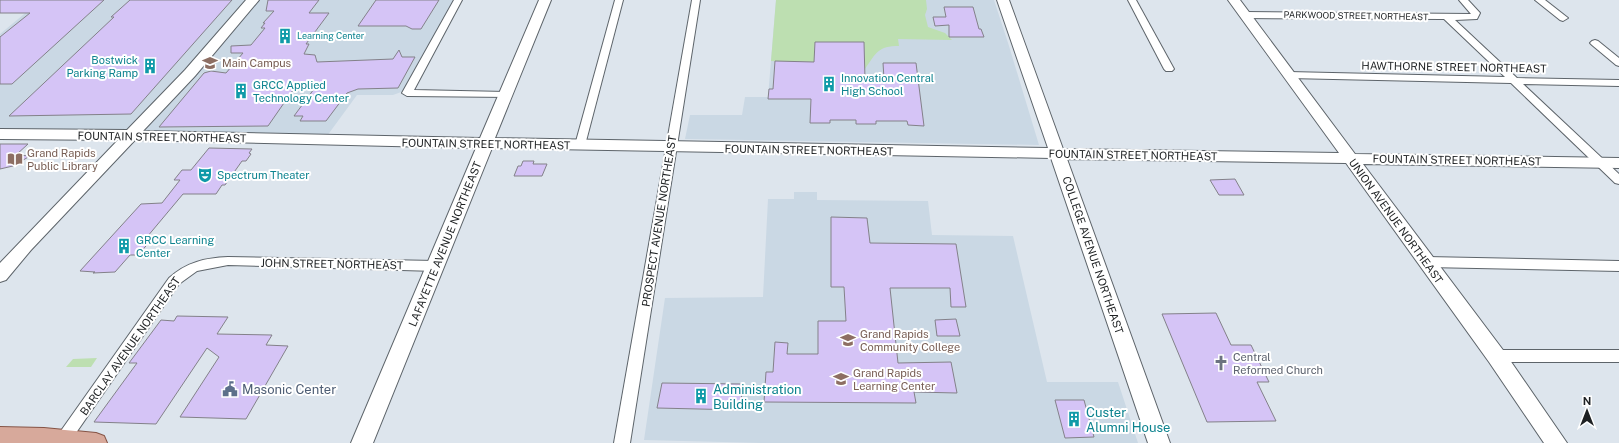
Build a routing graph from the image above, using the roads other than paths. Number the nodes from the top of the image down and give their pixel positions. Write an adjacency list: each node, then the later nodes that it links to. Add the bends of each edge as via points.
1 (253, 0): 22 (street, via 190,74)
2 (458, 0): 20 (street, via 407,93)
3 (545, 0): 20 (street, LAFAYETTE AVENUE NORTHEAST)
4 (619, 0): 24 (street)
5 (696, 0): 25 (street, PROSPECT AVENUE NORTHEAST)
6 (1003, 0): 26 (street, COLLEGE AVENUE NORTHEAST)
7 (1132, 0): 16 (street)
8 (1234, 0): 11 (street, UNION AVENUE NORTHEAST)
9 (1463, 0): 12 (street, PARKWOOD STREET NORTHEAST, via 1476,13 1474,17)
10 (1540, 0): 13 (street)
11 (1246, 15): 12 (street, PARKWOOD STREET NORTHEAST); 17 (street, UNION AVENUE NORTHEAST)
12 (1447, 17): 18 (street)
13 (1563, 18)
14 (1595, 43): 15 (street)
15 (1619, 63)
16 (1169, 70)
17 (1289, 76): 18 (street, HAWTHORNE STREET NORTHEAST); 27 (street, UNION AVENUE NORTHEAST)
18 (1514, 81): 19 (street, HAWTHORNE STREET NORTHEAST); 28 (street)
19 (1619, 83)
20 (506, 95): 23 (street, LAFAYETTE AVENUE NORTHEAST)
21 (0, 134): 22 (street, FOUNTAIN STREET NORTHEAST)
22 (132, 136): 23 (street, FOUNTAIN STREET NORTHEAST); 31 (street)
23 (486, 144): 24 (street, FOUNTAIN STREET NORTHEAST); 34 (street, LAFAYETTE AVENUE NORTHEAST)
24 (580, 145): 25 (street, FOUNTAIN STREET NORTHEAST)
25 (671, 147): 26 (street, FOUNTAIN STREET NORTHEAST); 43 (street, PROSPECT AVENUE NORTHEAST)
26 (1057, 154): 27 (street, FOUNTAIN STREET NORTHEAST); 44 (street, COLLEGE AVENUE NORTHEAST)
27 (1350, 159): 28 (street, FOUNTAIN STREET NORTHEAST); 33 (street, UNION AVENUE NORTHEAST)
28 (1600, 163): 29 (street, FOUNTAIN STREET NORTHEAST); 30 (street)
29 (1619, 163)
30 (1619, 180)
31 (8, 256): 36 (street)
32 (228, 261): 34 (street, JOHN STREET NORTHEAST); 40 (street, BARCLAY AVENUE NORTHEAST, via 192,266 174,281)
33 (1427, 262): 35 (street); 37 (street, UNION AVENUE NORTHEAST)
34 (436, 266): 42 (street, LAFAYETTE AVENUE NORTHEAST)
35 (1619, 266)
36 (0, 275)
37 (1496, 356): 38 (street); 45 (street, UNION AVENUE NORTHEAST)
38 (1619, 356)
39 (0, 437): 40 (main road)
40 (63, 440): 41 (main road)
41 (96, 443)
42 (362, 443)
43 (622, 443)
44 (1159, 443)
45 (1556, 443)

